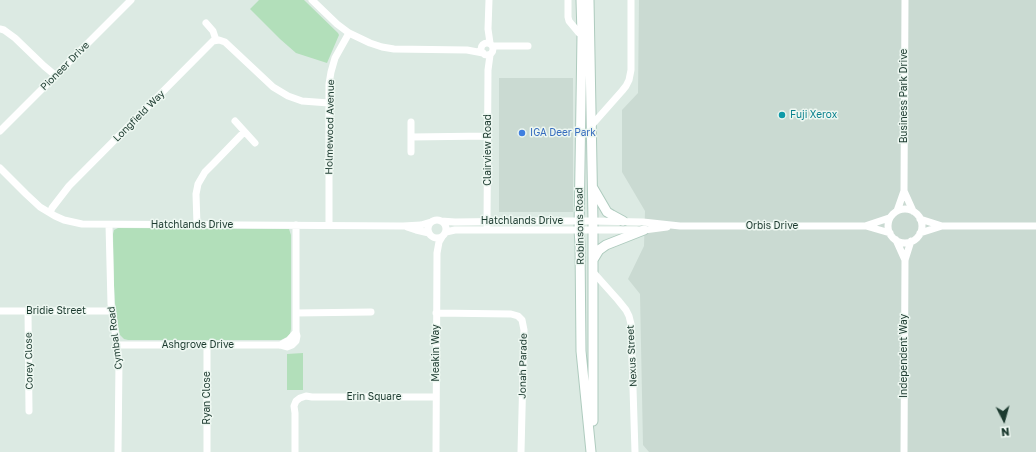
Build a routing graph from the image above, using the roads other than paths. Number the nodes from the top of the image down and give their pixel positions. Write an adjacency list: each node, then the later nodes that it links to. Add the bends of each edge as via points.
1 (131, 0): 16 (street, Pioneer Drive)
2 (312, 0): 11 (street)
3 (489, 0): 15 (street, Clairview Road)
4 (568, 0): 12 (street, via 569,20 579,33)
5 (581, 0): 12 (main road, Robinsons Road)
6 (589, 0): 12 (main road, Robinsons Road)
7 (631, 0): 20 (street, via 629,80)
8 (905, 0): 29 (street, Business Park Drive)
9 (206, 23): 13 (street, via 214,31)
10 (0, 29): 16 (street, via 15,38)
11 (349, 34): 15 (street, via 394,49); 17 (street, Holmewood Avenue, via 331,72)
12 (585, 35): 20 (main road, Robinsons Road); 43 (main road, Robinsons Road)
13 (216, 40): 17 (street, via 225,42 273,87 288,96 302,101); 32 (street, Longfield Way, via 69,186 56,202)
14 (528, 46): 15 (street)
15 (487, 49): 23 (street, Clairview Road)
16 (54, 77): 21 (street, Pioneer Drive)
17 (329, 103): 42 (street, Holmewood Avenue)
18 (235, 121): 22 (street)
19 (411, 122): 24 (street)
20 (591, 126): 28 (main road, Robinsons Road)
21 (0, 131)
22 (244, 132): 25 (street); 40 (street, via 205,172 198,184)
23 (488, 136): 24 (street); 36 (street, Clairview Road)
24 (411, 137): 26 (street)
25 (255, 143)
26 (411, 152)
27 (0, 169): 32 (street, Hatchlands Drive, via 34,202)
28 (592, 186): 37 (main road, via 607,212); 44 (main road, Robinsons Road)
29 (904, 192): 30 (street, Business Park Drive); 31 (street, Business Park Drive)
30 (897, 211): 31 (street); 33 (street)
31 (913, 211): 34 (street)
32 (52, 215): 39 (street, Hatchlands Drive, via 82,224)
33 (889, 218): 47 (street, Orbis Drive); 52 (street)
34 (920, 218): 48 (street); 53 (street)
35 (441, 221): 36 (street, Hatchlands Drive); 38 (street); 54 (street, via 446,226)
36 (487, 221): 43 (street, Hatchlands Drive); 50 (street, Clairview Road)
37 (624, 221): 44 (street, Orbis Drive); 46 (street, Orbis Drive)
38 (431, 222): 45 (street, Hatchlands Drive); 55 (street, via 428,227)
39 (109, 225): 40 (street, Hatchlands Drive); 64 (street, Cymbal Road)
40 (196, 225): 41 (street, Hatchlands Drive)
41 (296, 225): 42 (street, Hatchlands Drive); 66 (street, Ashgrove Drive)
42 (329, 225): 45 (street, Hatchlands Drive)
43 (579, 225): 44 (street); 50 (street, Hatchlands Drive); 77 (main road, Robinsons Road, via 581,351)
44 (593, 225): 51 (street, Orbis Drive); 59 (main road, Robinsons Road)
45 (403, 226): 55 (street, Hatchlands Drive)
46 (680, 226): 47 (street, Orbis Drive); 51 (street, Orbis Drive)
47 (865, 226): 52 (street, Orbis Drive)
48 (942, 226): 49 (street); 53 (street)
49 (1036, 226)
50 (487, 230): 54 (street, Hatchlands Drive, via 455,230)
51 (644, 230): 59 (main road, via 606,245 599,250)
52 (890, 233): 56 (street)
53 (920, 233): 57 (street)
54 (444, 234): 55 (street, via 436,238); 58 (street, Meakin Way)
55 (430, 235): 58 (street, Meakin Way, via 435,242)
56 (896, 240): 57 (street); 60 (street, Independent Way)
57 (911, 241): 60 (street, Independent Way)
58 (437, 253): 67 (street, Meakin Way)
59 (593, 260): 61 (main road, Robinsons Road)
60 (905, 260): 79 (street, Independent Way)
61 (593, 272): 77 (main road, Robinsons Road); 78 (street, Nexus Street, via 626,310 631,324)
62 (0, 311): 63 (street, Bridie Street)
63 (28, 311): 64 (street, Bridie Street); 71 (street, Corey Close)
64 (111, 311): 68 (street, Cymbal Road)
65 (371, 312): 66 (street)
66 (296, 313): 69 (street, Ashgrove Drive, via 296,332 280,345)
67 (436, 313): 70 (street, Meakin Way); 76 (street, Jonah Parade, via 511,314 522,320 524,330)
68 (117, 345): 69 (street, Ashgrove Drive); 72 (street, Cymbal Road)
69 (207, 345): 73 (street, Ryan Close)
70 (436, 398): 74 (street, Erin Square, via 312,397 300,403 295,413); 75 (street, Meakin Way)
71 (29, 411)
72 (118, 452)
73 (206, 452)
74 (295, 452)
75 (436, 452)
76 (521, 452)
77 (592, 452)
78 (635, 452)
79 (904, 452)

